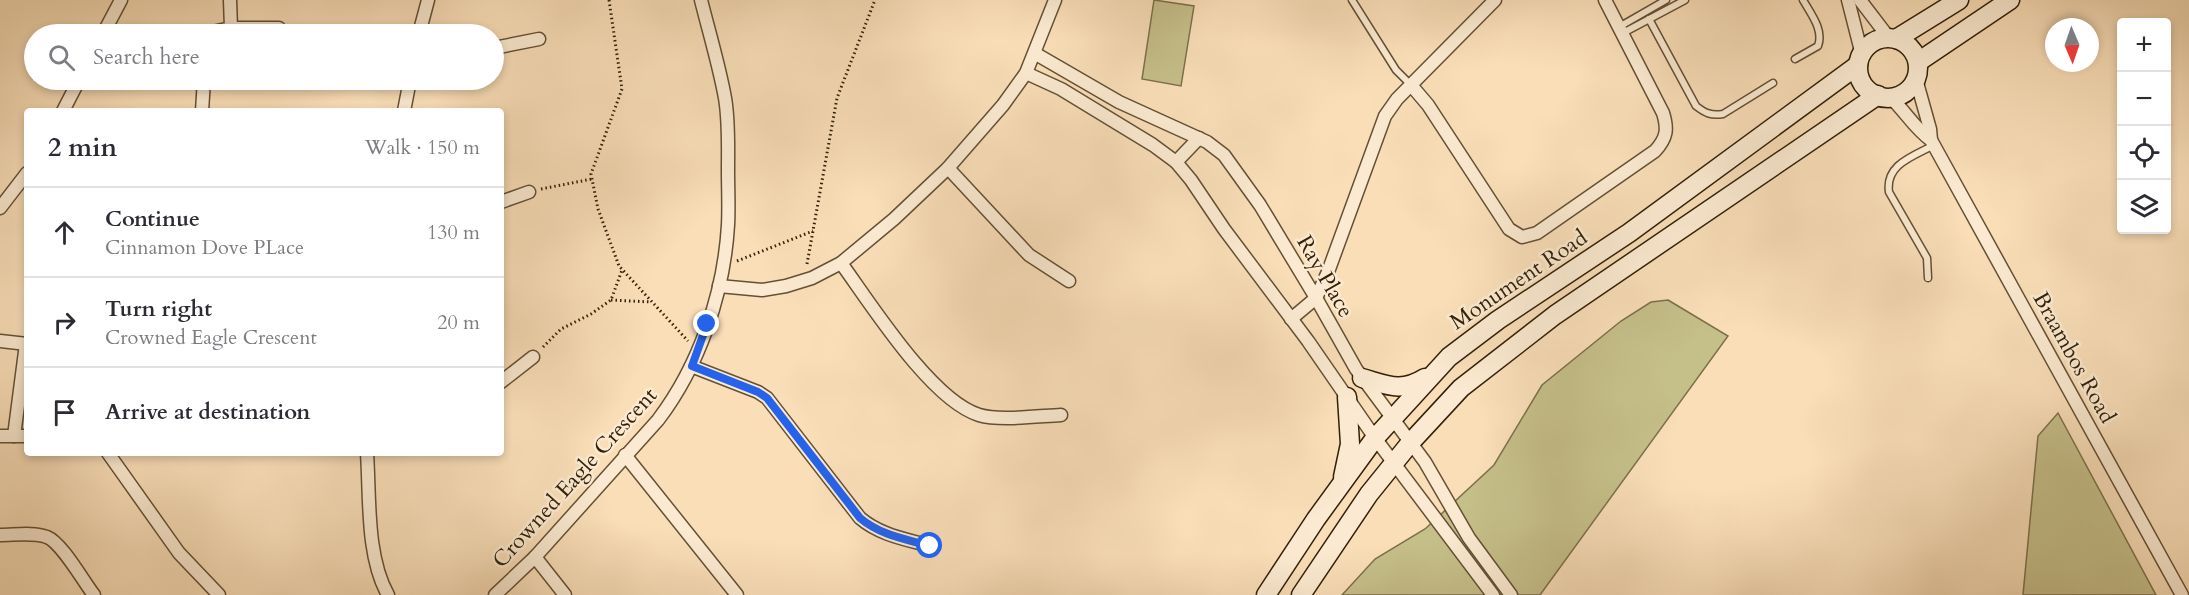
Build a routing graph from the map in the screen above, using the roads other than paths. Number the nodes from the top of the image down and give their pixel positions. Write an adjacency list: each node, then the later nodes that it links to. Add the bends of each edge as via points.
1 (121, 0): 17 (street)
2 (230, 0): 18 (street)
3 (428, 0): 19 (street)
4 (701, 0): 51 (street, Crowned Eagle Crescent, via 728,116 728,227)
5 (1055, 0): 24 (street)
6 (1352, 0): 30 (lane, via 1396,70)
7 (1495, 0): 30 (street)
8 (1605, 0): 20 (street)
9 (1685, 0): 16 (lane)
10 (1803, 0): 25 (lane, via 1821,39 1818,46)
11 (1848, 0): 26 (street)
12 (1860, 0): 22 (street)
13 (1959, 0): 22 (main road)
14 (2010, 0): 27 (main road)
15 (1660, 1): 20 (lane)
16 (1649, 19): 20 (lane); 29 (lane, via 1696,106 1705,113 1723,114)
17 (108, 24)
18 (231, 24)
19 (422, 24)
20 (1621, 30): 30 (street, via 1663,113 1666,137 1655,151 1529,237 1515,235 1509,229)
21 (539, 39): 23 (street)
22 (1892, 39): 26 (main road, via 1877,40); 27 (main road, via 1906,44 1913,52)
23 (504, 46)
24 (1036, 54): 28 (street); 34 (street, Ray Place)
25 (1795, 59)
26 (1860, 60): 35 (main road, via 1859,76 1864,86); 58 (main road, Monument Road, via 1629,233 1468,341)
27 (1917, 71): 35 (main road, via 1906,93); 41 (street, Braambos Road)
28 (1026, 73): 36 (street); 43 (street)
29 (1773, 83)
30 (1411, 85): 52 (street, via 1385,116)
31 (74, 90): 37 (street)
32 (203, 90): 38 (street)
33 (408, 90): 39 (street)
34 (1099, 90): 36 (street); 40 (street, Ray Place)
35 (1884, 97): 41 (street, Braambos Road, via 1903,110); 68 (main road, via 1555,315 1461,388)
36 (1088, 106): 42 (street)
37 (65, 108)
38 (202, 108)
39 (405, 108)
40 (1199, 138): 42 (street); 52 (street, Ray Place, via 1224,155 1239,174)
41 (1932, 143): 49 (lane, via 1901,162 1888,185 1927,258); 87 (street, Braambos Road)
42 (1176, 162): 53 (street)
43 (948, 168): 48 (street); 50 (street, via 1029,255)
44 (24, 177): 47 (street)
45 (529, 192): 46 (street)
46 (504, 201)
47 (0, 208)
48 (841, 263): 51 (street, via 786,286 762,290); 63 (street, via 914,362 945,395 966,410 980,415)
49 (1928, 278)
50 (1070, 281)
51 (719, 286): 57 (street, Crowned Eagle Crescent)
52 (1316, 298): 53 (street); 59 (street, Ray Place)
53 (1291, 319): 62 (street)
54 (0, 341): 55 (street)
55 (24, 344)
56 (533, 357): 60 (street)
57 (692, 366): 69 (street, Crowned Eagle Crescent, via 664,412); 75 (street, via 767,398 860,518 872,528)
58 (1435, 372): 59 (main road, via 1403,387); 64 (main road, Monument Road)
59 (1362, 378): 64 (street, Ray Place)
60 (504, 380)
61 (24, 381): 66 (street)
62 (1347, 397): 67 (street); 73 (main road, via 1350,444)
63 (1061, 415)
64 (1392, 418): 67 (main road, Monument Road); 68 (street, Ray Place)
65 (0, 436): 66 (street)
66 (21, 436)
67 (1375, 438): 72 (street); 73 (main road, Monument Road)
68 (1411, 442): 72 (main road); 86 (street, Ray Place, via 1469,538)
69 (625, 455): 76 (street, Crowned Eagle Crescent); 82 (street)
70 (110, 456): 78 (street, via 179,553)
71 (367, 456): 79 (street, via 372,543)
72 (1395, 462): 84 (main road); 85 (street)
73 (1339, 490): 83 (main road, Monument Road)
74 (0, 535): 77 (street, via 48,537)
75 (930, 546)
76 (535, 557): 80 (street, Crowned Eagle Crescent); 81 (street)
77 (94, 595)
78 (219, 595)
79 (388, 595)
80 (495, 595)
81 (565, 595)
82 (737, 595)
83 (1266, 595)
84 (1301, 595)
85 (1493, 595)
86 (1511, 595)
87 (2182, 595)

